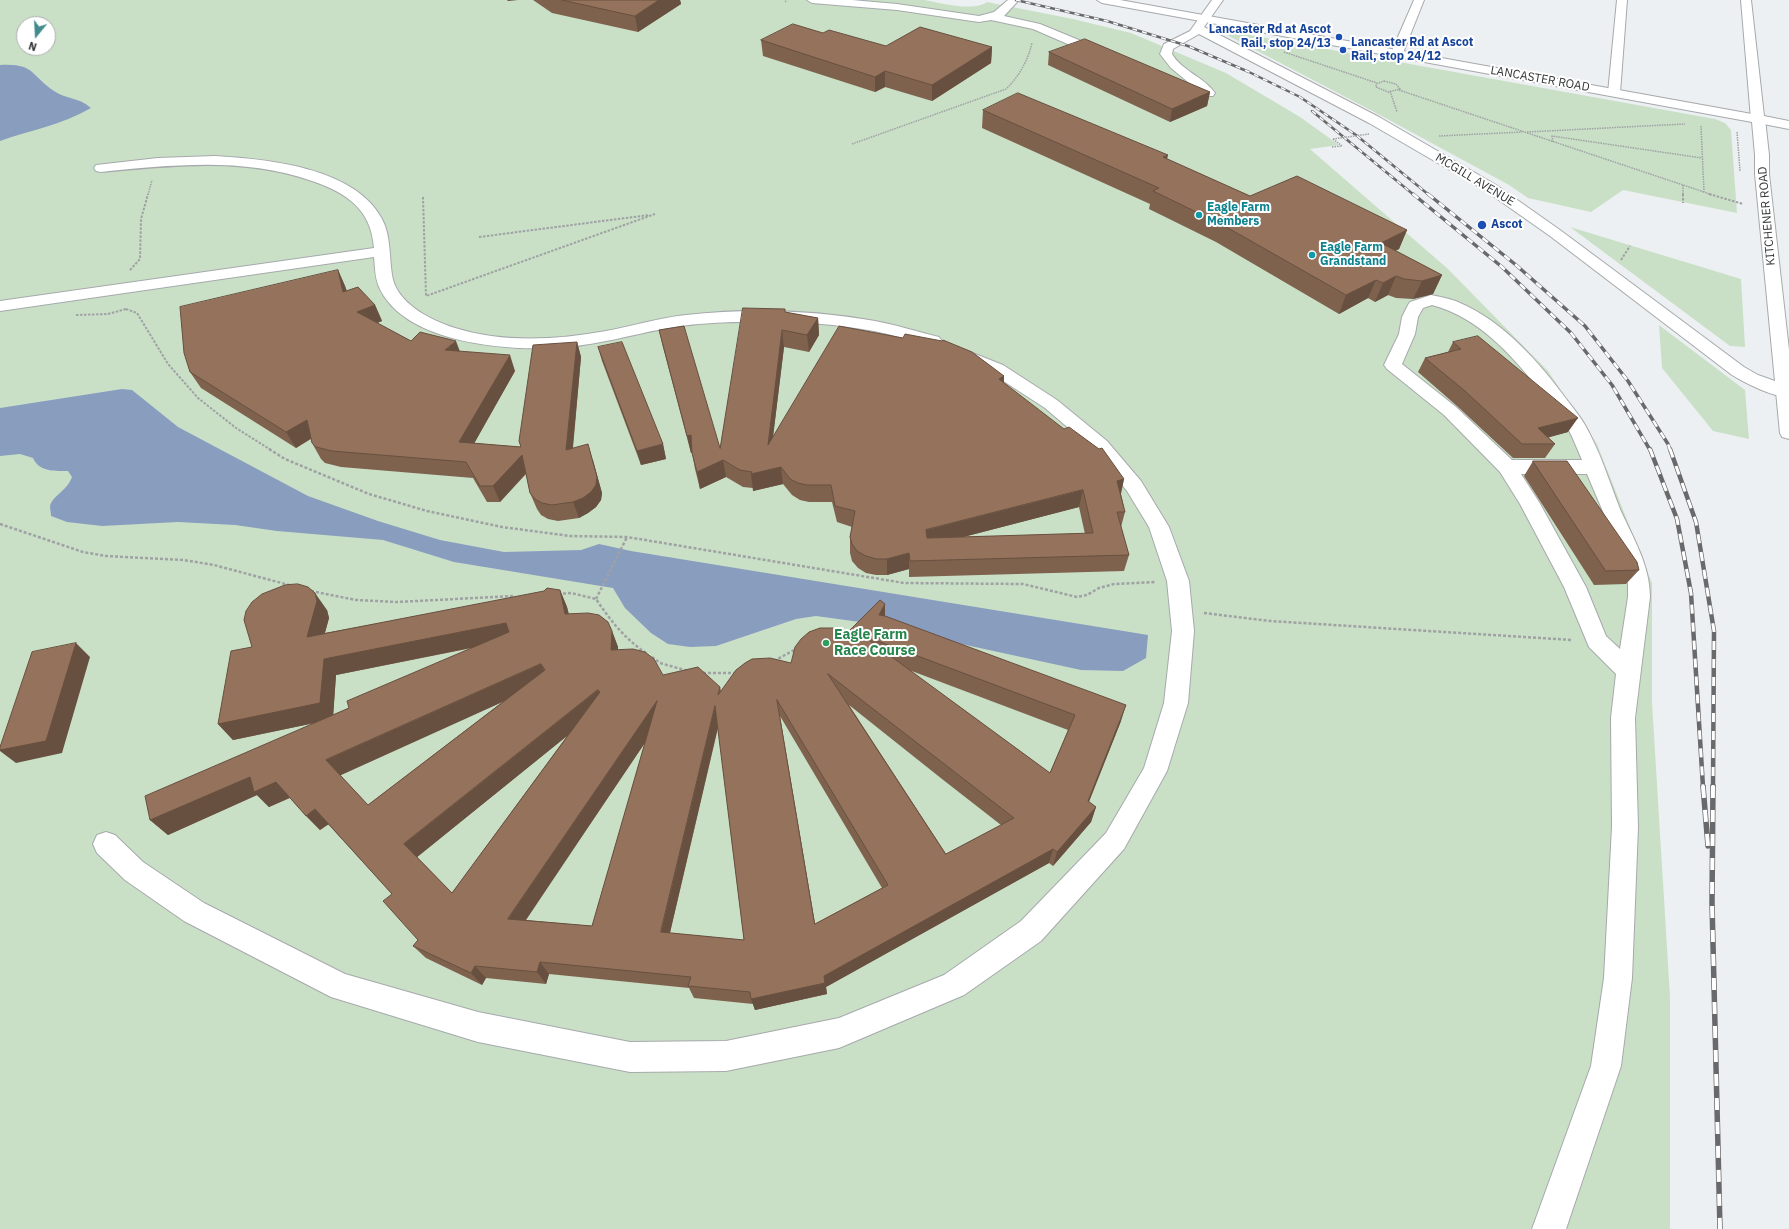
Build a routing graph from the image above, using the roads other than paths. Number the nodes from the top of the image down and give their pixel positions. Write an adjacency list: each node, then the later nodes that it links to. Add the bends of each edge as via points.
1 (812, 0): 8 (street, via 897,7 973,19)
2 (1014, 0): 8 (street)
3 (1102, 0): 9 (street, LANCASTER ROAD)
4 (1218, 0): 9 (street)
5 (1419, 0): 10 (street)
6 (1622, 0): 13 (street)
7 (1746, 0): 14 (street, KITCHENER ROAD)
8 (994, 17): 11 (street, via 1036,26)
9 (1201, 24): 10 (street, LANCASTER ROAD); 12 (street, via 1190,36 1168,47 1166,54 1177,67 1208,92); 19 (street, MCGILL AVENUE, via 1491,188 1738,371)
10 (1397, 53): 13 (street, LANCASTER ROAD)
11 (1115, 60)
12 (1190, 91)
13 (1614, 93): 14 (street, LANCASTER ROAD)
14 (1758, 118): 15 (street, LANCASTER ROAD); 19 (street, KITCHENER ROAD)
15 (1789, 125)
16 (101, 168): 17 (street, via 214,160 249,162 292,169 338,186 359,199 372,214 380,231)
17 (382, 251): 18 (street); 24 (street, via 384,280 394,297 408,312 428,323 472,338 528,343 562,342 695,319 777,317 876,326 936,342 998,369 1051,404 1100,445 1134,486 1159,527 1178,581 1183,632 1176,703 1155,771 1116,842 1031,930 954,985 839,1033 726,1056 630,1057 478,1027 341,987 194,912 134,871)
18 (0, 306)
19 (1785, 391): 20 (street, KITCHENER ROAD)
20 (1789, 433)
21 (1507, 467): 22 (street); 22 (street, via 1450,411 1393,365 1416,305 1431,300 1454,306 1490,327 1523,358 1554,395 1576,425); 23 (street, via 1576,587 1597,641)
22 (1594, 467): 23 (street, via 1631,554 1639,584)
23 (1628, 671): 25 (street, via 1623,718 1625,827 1618,978 1606,1066)
24 (106, 844)
25 (1549, 1229)

